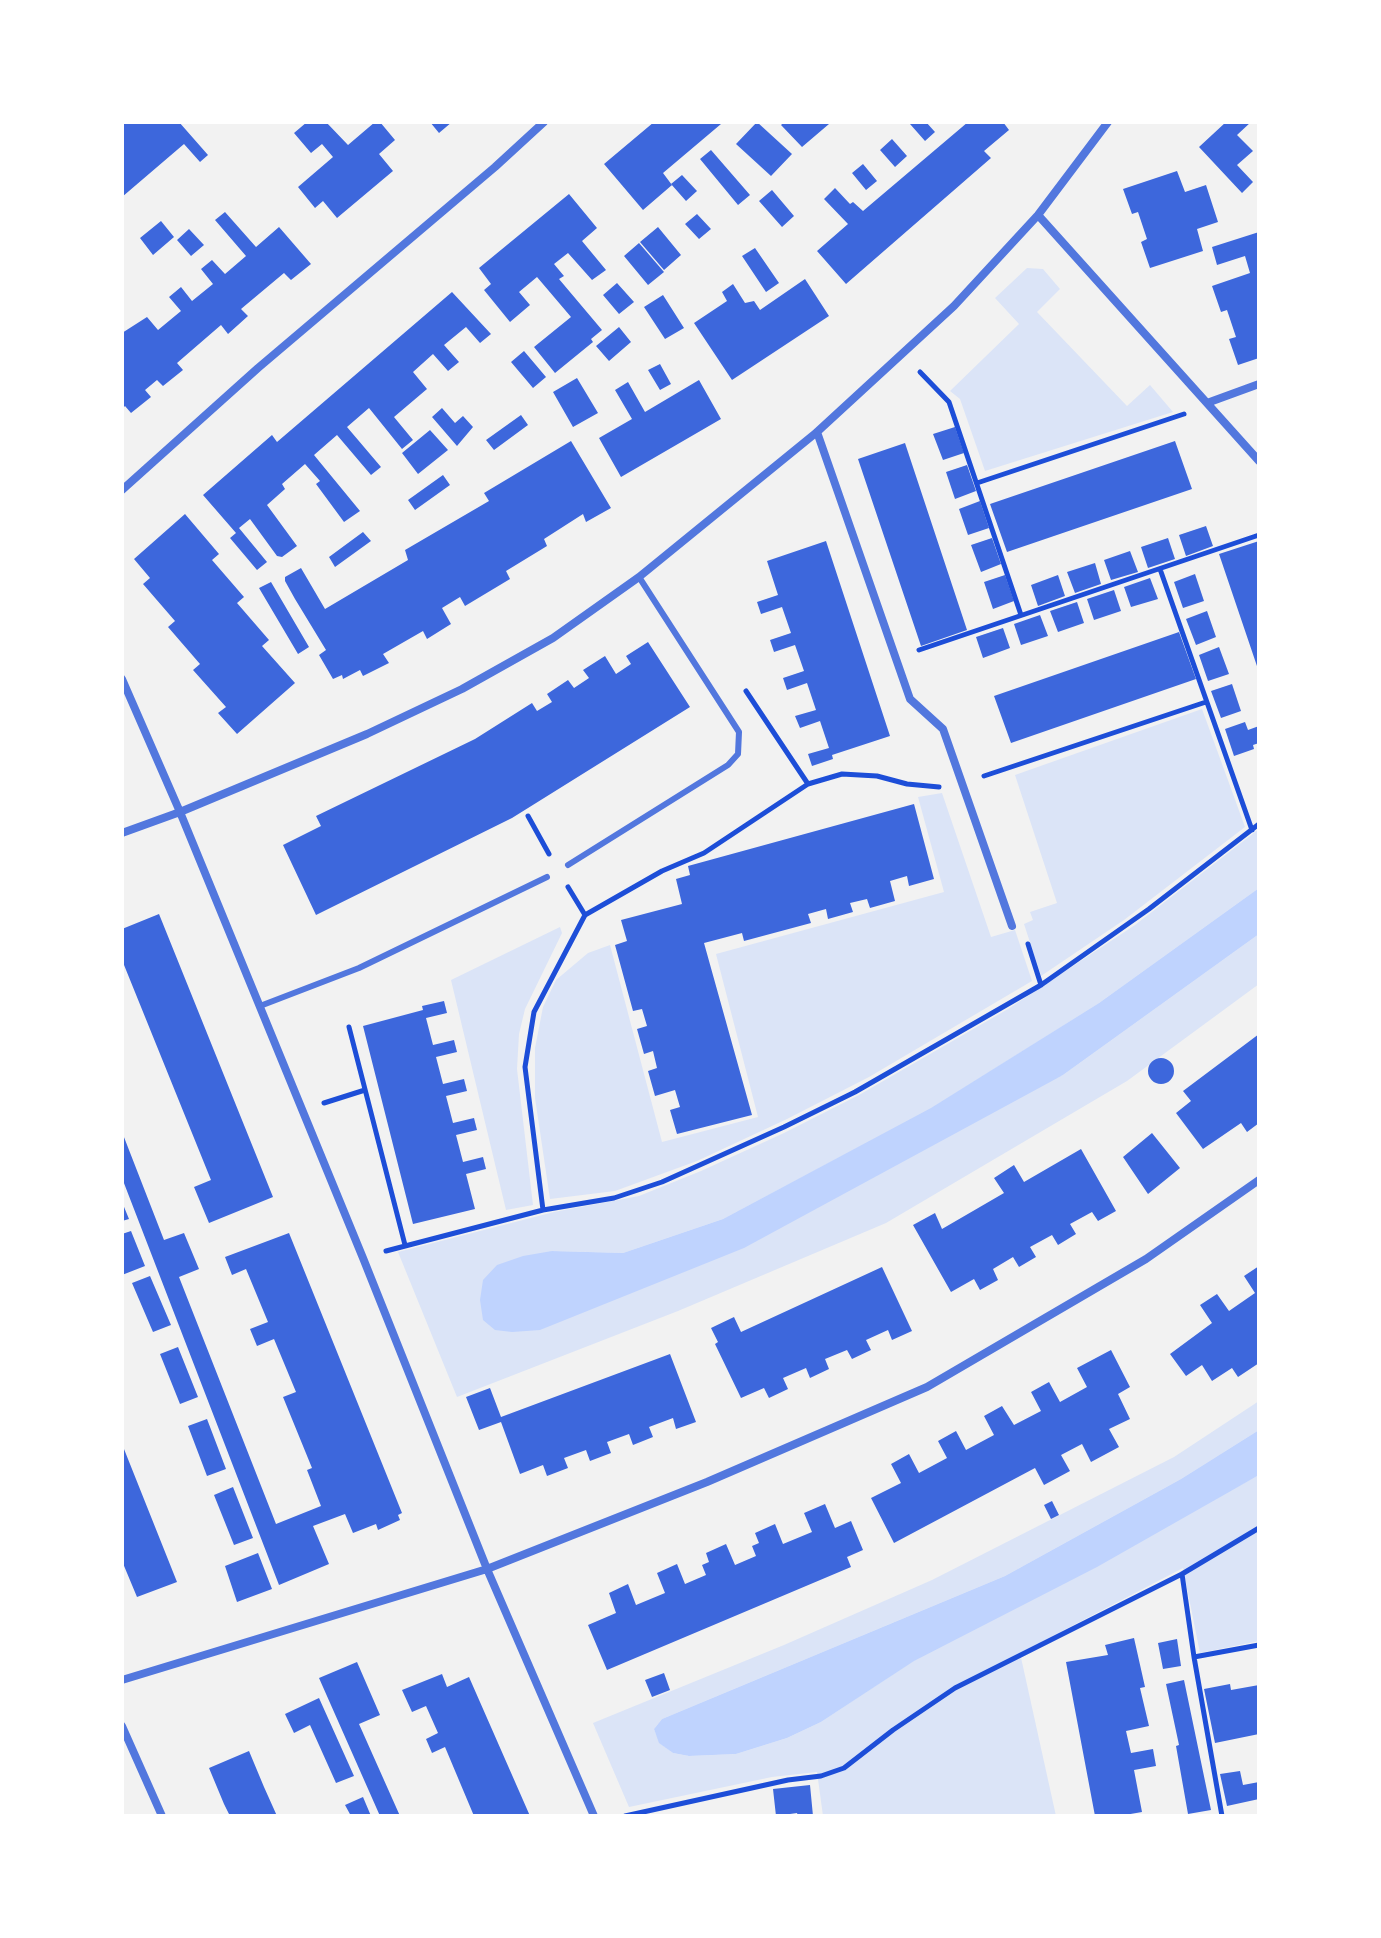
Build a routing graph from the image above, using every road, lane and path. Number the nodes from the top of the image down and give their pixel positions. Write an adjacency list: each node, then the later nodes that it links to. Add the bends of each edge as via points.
1 (544, 122): 10 (street)
2 (1108, 122): 3 (street)
3 (1038, 215): 4 (street); 6 (street)
4 (902, 354): 7 (street); 9 (path, via 949,402)
5 (1259, 384): 6 (street)
6 (1204, 399): 8 (street); 9 (path, via 1186,414)
7 (817, 432): 13 (street); 15 (street)
8 (1259, 461)
9 (977, 483): 14 (path)
10 (122, 490)
11 (1259, 535): 12 (path)
12 (1160, 569): 14 (path); 17 (path)
13 (639, 577): 20 (street, via 553,638 462,689); 26 (lane, via 739,732 738,754)
14 (1021, 615): 15 (path)
15 (896, 658): 19 (street, via 910,699 943,729)
16 (122, 679): 20 (street)
17 (1206, 702): 19 (path); 23 (path)
18 (808, 784): 19 (path, via 842,774 936,788)
19 (962, 784): 29 (street)
20 (180, 812): 24 (street); 31 (street)
21 (528, 816): 25 (path)
22 (1259, 824): 23 (path)
23 (1252, 830): 30 (path)
24 (122, 833)
25 (550, 857)
26 (568, 865)
27 (547, 877): 31 (lane, via 359,968)
28 (565, 881): 36 (path, via 585,915 534,1012 525,1067)
29 (1012, 926): 30 (path, via 1022,926)
30 (1041, 985): 36 (path, via 855,1092 714,1160 614,1198)
31 (260, 1006): 34 (street)
32 (349, 1027): 33 (path)
33 (365, 1090): 34 (path); 37 (path)
34 (303, 1112): 38 (street)
35 (1259, 1180): 40 (street, via 1146,1259 927,1387)
36 (543, 1210): 37 (path)
37 (405, 1245): 38 (path)
38 (363, 1258): 40 (street)
39 (1259, 1528): 41 (path)
40 (487, 1569): 44 (street); 47 (street)
41 (1182, 1574): 43 (path); 48 (path, via 955,1688 844,1768)
42 (1259, 1645): 43 (path)
43 (1194, 1657): 49 (path)
44 (122, 1680)
45 (122, 1726): 46 (street)
46 (162, 1816)
47 (594, 1816)
48 (625, 1816)
49 (1222, 1816)

